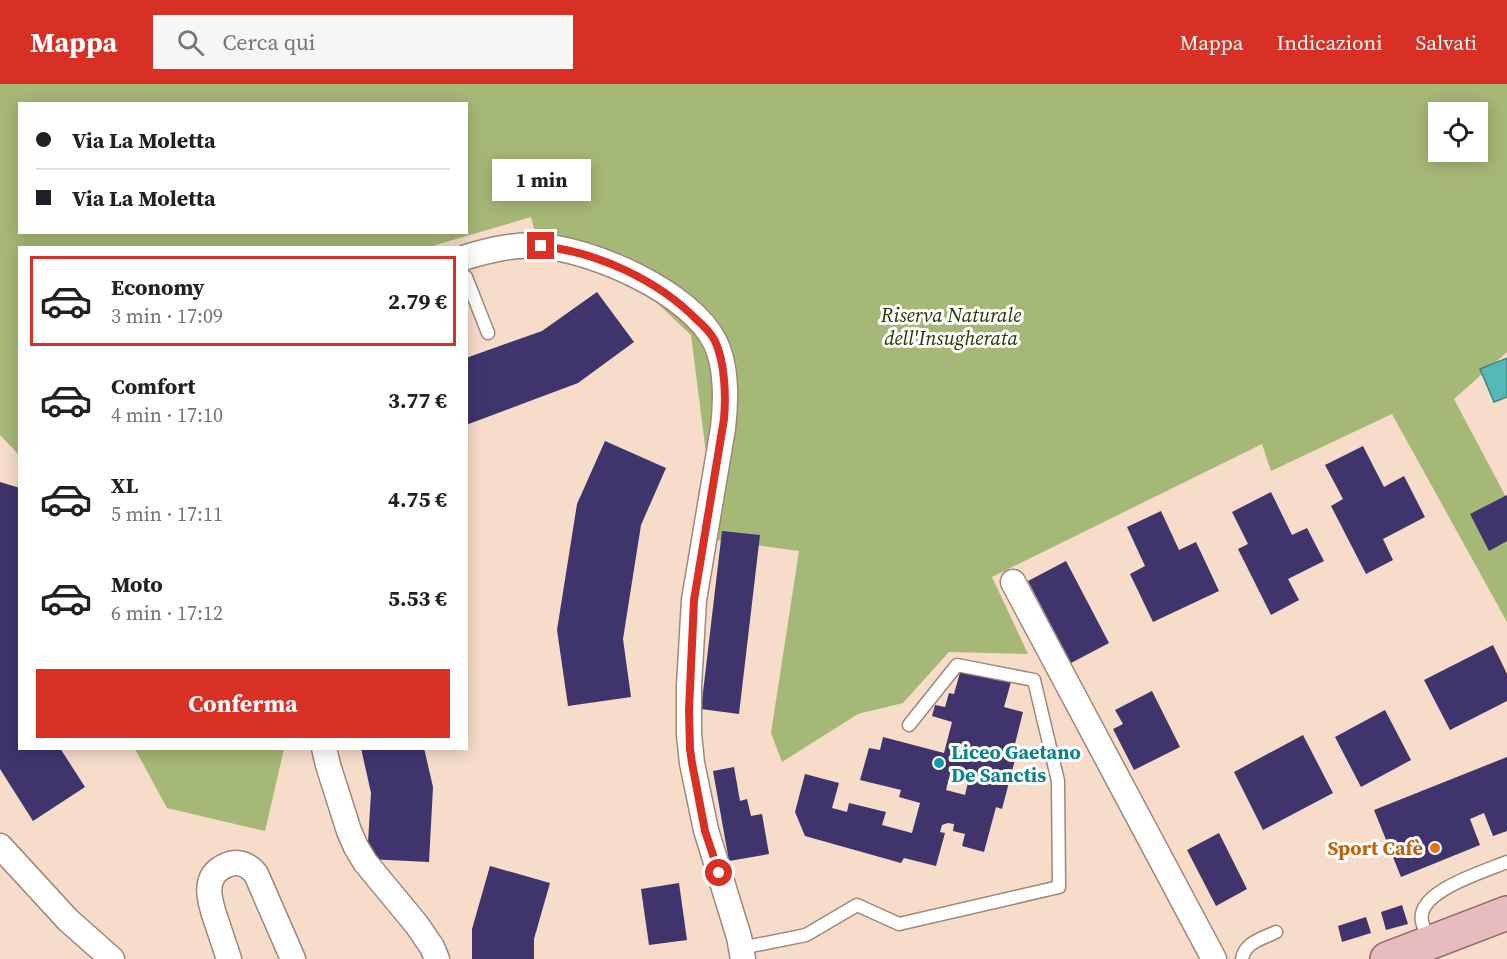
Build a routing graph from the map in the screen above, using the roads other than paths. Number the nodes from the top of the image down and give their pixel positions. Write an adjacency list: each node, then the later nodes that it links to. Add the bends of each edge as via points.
1 (468, 256): 12 (street, via 528,245 554,247 598,260 660,288 703,325 718,348 725,409 694,600 689,734 705,831)
2 (468, 282): 3 (lane)
3 (488, 333)
4 (1013, 582): 17 (street)
5 (909, 725): 12 (lane, via 957,665 1034,680 1058,781 1059,887 899,924 857,905 806,935)
6 (324, 750): 16 (street, via 356,847 417,925)
7 (0, 846): 13 (street, via 68,920)
8 (1507, 862): 11 (lane, via 1452,885 1430,899 1421,919)
9 (1507, 913): 11 (main road)
10 (1276, 933): 18 (lane, via 1251,943)
11 (1429, 943): 19 (main road)
12 (742, 954)
13 (112, 959)
14 (229, 959): 15 (street, via 209,900 209,887 222,867 233,863 246,865 256,874)
15 (292, 959)
16 (437, 959)
17 (1214, 959)
18 (1242, 959)
19 (1387, 959)

